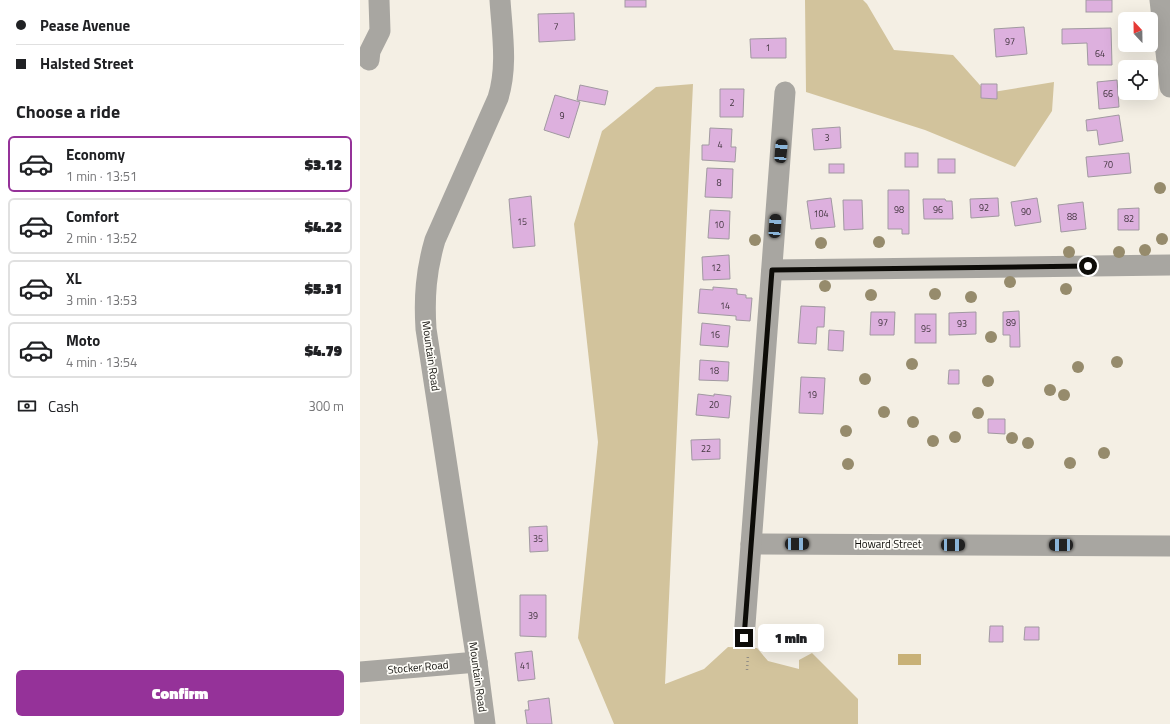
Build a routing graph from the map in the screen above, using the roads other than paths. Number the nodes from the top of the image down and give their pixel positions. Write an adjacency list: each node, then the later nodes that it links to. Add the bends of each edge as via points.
1 (379, 0): 4 (street, via 380,31 370,51)
2 (500, 0): 12 (street, Mountain Road, via 503,71 498,98 435,240 425,294 426,330)
3 (1160, 0): 5 (street)
4 (369, 60)
5 (1170, 87)
6 (785, 92): 8 (street)
7 (1170, 265): 8 (street)
8 (772, 270): 9 (street)
9 (751, 544): 10 (street, Howard Street); 11 (street)
10 (1170, 546)
11 (744, 638)
12 (477, 662): 13 (street, Stocker Road); 14 (street, Mountain Road)
13 (360, 672)
14 (485, 724)

